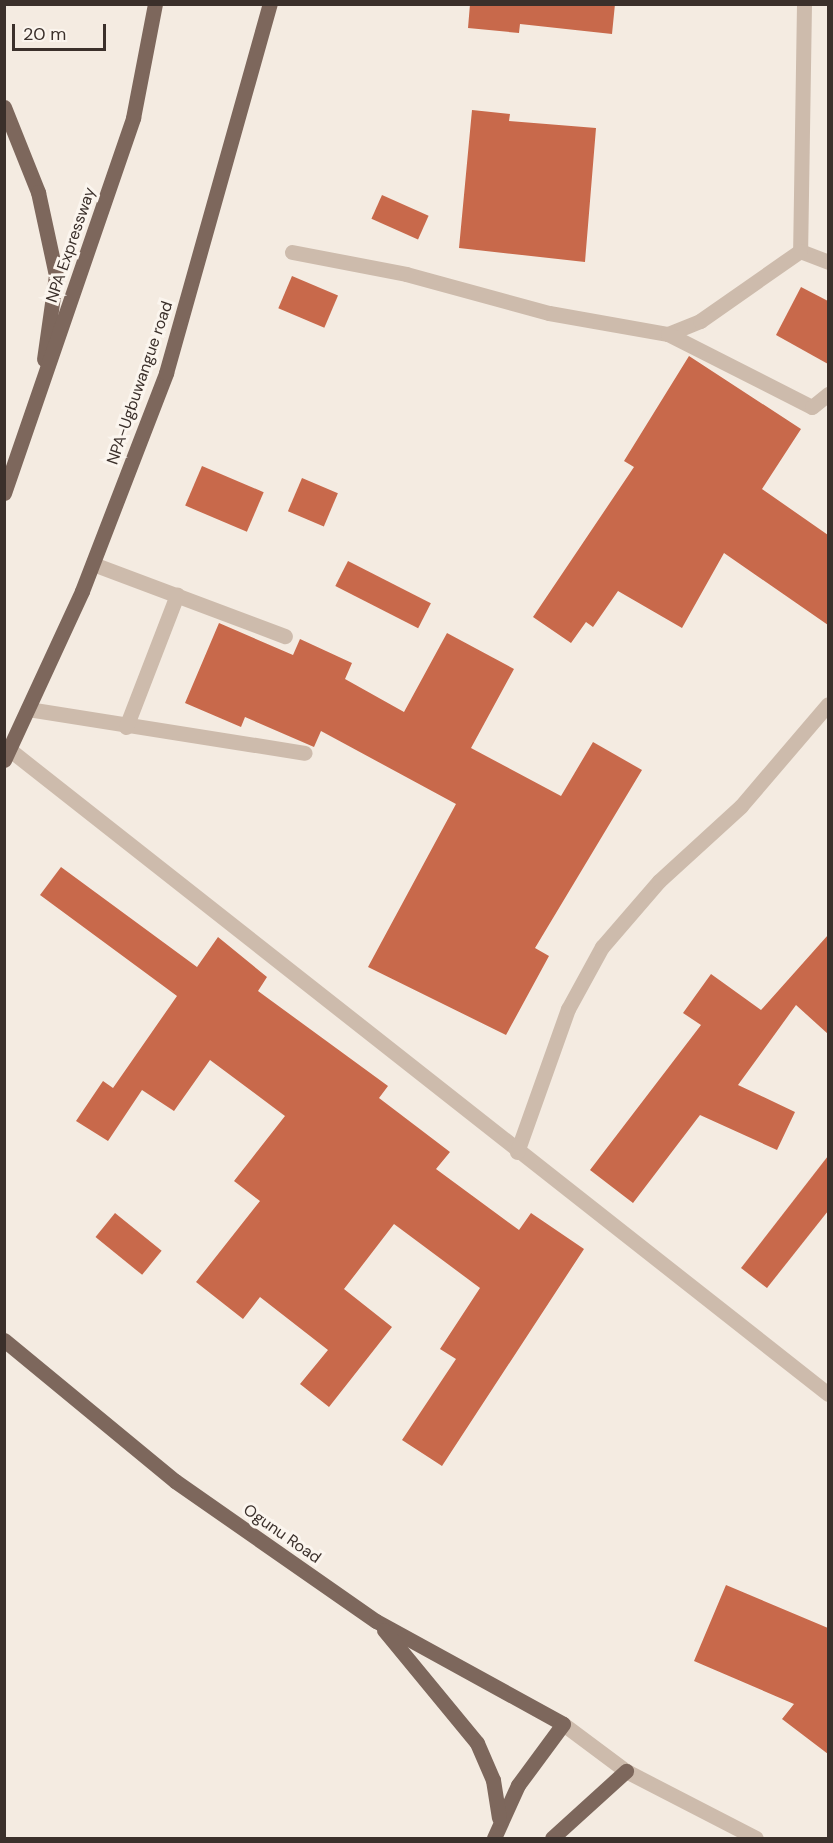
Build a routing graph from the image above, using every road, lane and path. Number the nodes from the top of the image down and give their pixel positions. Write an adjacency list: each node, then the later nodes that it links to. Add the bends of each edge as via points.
1 (155, 4): 9 (main road, NPA Expressway, via 133,118)
2 (270, 4): 12 (main road, NPA-Ugbuwangue road, via 166,373)
3 (804, 4): 5 (street)
4 (4, 107): 9 (main road, via 38,192 56,275)
5 (800, 251): 7 (street); 8 (street, via 700,321)
6 (292, 252): 8 (street, via 406,274 549,313)
7 (828, 262)
8 (669, 334): 10 (street, via 812,407)
9 (40, 391): 11 (main road, NPA Expressway)
10 (828, 394)
11 (4, 493)
12 (93, 564): 13 (street); 16 (main road, NPA-Ugbuwangue road)
13 (177, 595): 14 (street); 17 (street)
14 (285, 636)
15 (828, 704): 20 (street, via 741,806 659,881 602,947 568,1010)
16 (28, 709): 17 (street); 19 (main road, NPA-Ugbuwangue road)
17 (126, 727): 18 (street)
18 (305, 753)
19 (7, 755): 20 (street)
20 (517, 1152): 22 (street)
21 (4, 1340): 23 (main road, Ogunu Road, via 175,1481)
22 (828, 1394)
23 (376, 1621): 24 (main road, Ogunu Road); 26 (main road, via 450,1704 477,1743 493,1780)
24 (563, 1724): 25 (street); 26 (main road)
25 (626, 1771): 28 (main road); 29 (street)
26 (499, 1818): 27 (main road)
27 (494, 1839)
28 (552, 1839)
29 (756, 1839)

